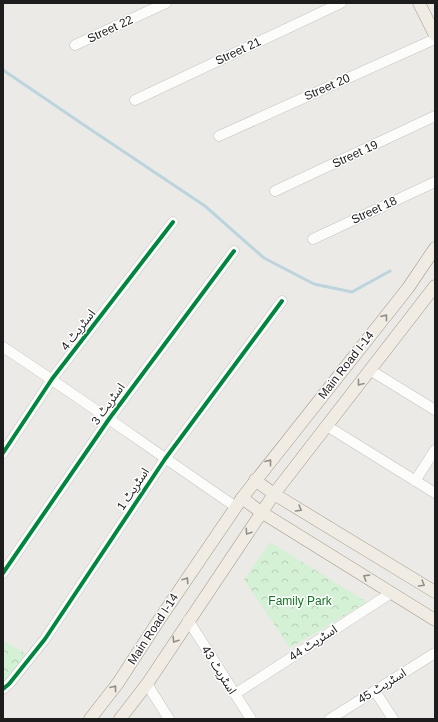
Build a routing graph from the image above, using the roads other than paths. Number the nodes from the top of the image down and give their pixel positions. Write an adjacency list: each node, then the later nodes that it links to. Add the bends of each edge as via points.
1 (166, 3): 6 (street, Street 22)
2 (341, 3): 7 (street, Street 21)
3 (420, 3): 4 (main road)
4 (435, 35)
5 (435, 39): 9 (street, Street 20)
6 (75, 46)
7 (135, 100)
8 (435, 116): 11 (street, Street 19)
9 (219, 136)
10 (435, 182): 13 (street, Street 18)
11 (275, 192)
12 (173, 222): 20 (street, اسٹریٹ 4)
13 (313, 239)
14 (435, 248): 27 (main road, Main Road I-14, one-way to 14, via 408,288)
15 (234, 251): 22 (street, اسٹریٹ 3)
16 (435, 286): 19 (main road, Main Road I-14)
17 (282, 301): 26 (street, اسٹریٹ 1)
18 (3, 347): 20 (street)
19 (370, 370): 21 (street); 23 (main road, Main Road I-14, one-way to 23)
20 (52, 379): 22 (street); 25 (street, اسٹریٹ 4)
21 (435, 410)
22 (109, 419): 26 (street); 33 (street, اسٹریٹ 3)
23 (327, 426): 28 (street); 30 (main road, Main Road I-14)
24 (435, 450): 28 (street)
25 (3, 453)
26 (165, 459): 31 (street); 40 (street, اسٹریٹ 1, via 45,639)
27 (255, 480): 30 (main road); 31 (main road, Main Road I-14)
28 (415, 481): 29 (street)
29 (435, 492)
30 (274, 494): 32 (main road, Main Road I-14); 34 (main road, one-way to 34)
31 (239, 503): 32 (main road); 43 (main road, Main Road I-14, one-way to 31, via 118,683)
32 (261, 512): 35 (main road, one-way to 32); 36 (main road, Main Road I-14, one-way to 36)
33 (3, 573)
34 (435, 592)
35 (391, 593): 37 (main road); 42 (street, اسٹریٹ 44)
36 (188, 620): 39 (main road, Main Road I-14, one-way to 39); 42 (street, اسٹریٹ 43)
37 (435, 620)
38 (435, 653): 41 (street, اسٹریٹ 45)
39 (147, 684): 44 (main road, Main Road I-14); 45 (street)
40 (3, 689)
41 (375, 691): 47 (street, اسٹریٹ 45); 48 (street)
42 (235, 694): 46 (street, اسٹریٹ 43)
43 (90, 719)
44 (120, 719)
45 (169, 719)
46 (251, 719)
47 (330, 719)
48 (393, 719)

